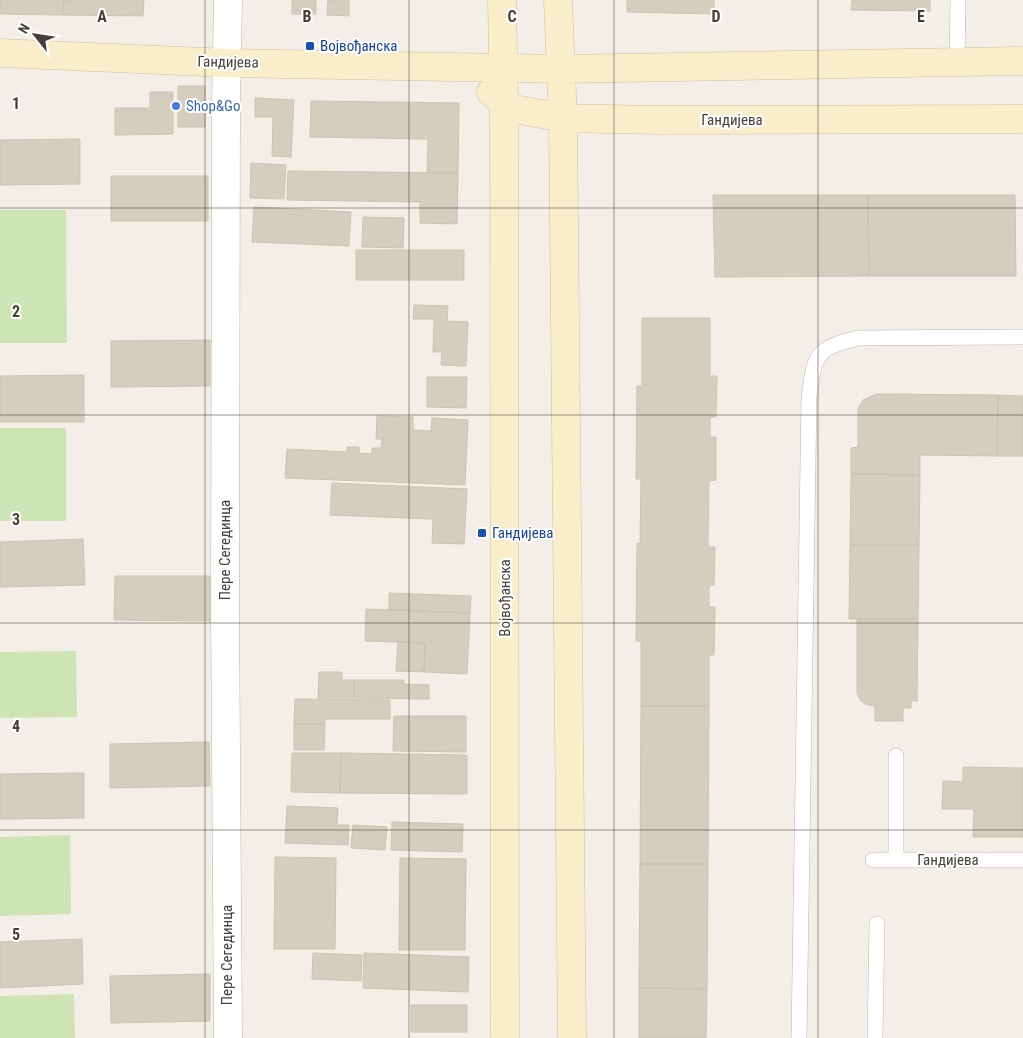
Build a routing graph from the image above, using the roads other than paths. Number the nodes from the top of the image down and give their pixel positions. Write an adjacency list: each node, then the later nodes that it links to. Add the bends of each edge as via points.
1 (228, 0): 8 (street, Пере Сегединца)
2 (502, 0): 10 (main road, Војвођанска)
3 (558, 0): 11 (main road)
4 (958, 0): 6 (lane)
5 (0, 52): 8 (main road, Гандијева)
6 (957, 61): 7 (main road, Гандијева); 11 (main road, Гандијева)
7 (1023, 61)
8 (227, 63): 9 (main road, Гандијева); 21 (street, Пере Сегединца, via 225,621)
9 (455, 67): 10 (main road, Гандијева); 12 (main road, Гандијева)
10 (504, 68): 11 (main road, Гандијева); 12 (main road, Војвођанска)
11 (561, 69): 13 (main road)
12 (504, 103): 13 (main road, Гандијева, via 525,112); 22 (main road, Војвођанска)
13 (563, 118): 14 (main road, Гандијева); 23 (main road)
14 (1023, 119)
15 (1023, 337): 24 (lane, via 858,338 835,344 821,352 814,365 808,407)
16 (896, 756): 18 (lane)
17 (873, 860): 18 (lane, Гандијева)
18 (896, 860): 19 (lane, Гандијева)
19 (1023, 860)
20 (876, 924): 25 (lane)
21 (228, 1038)
22 (505, 1038)
23 (572, 1038)
24 (798, 1038)
25 (875, 1038)

